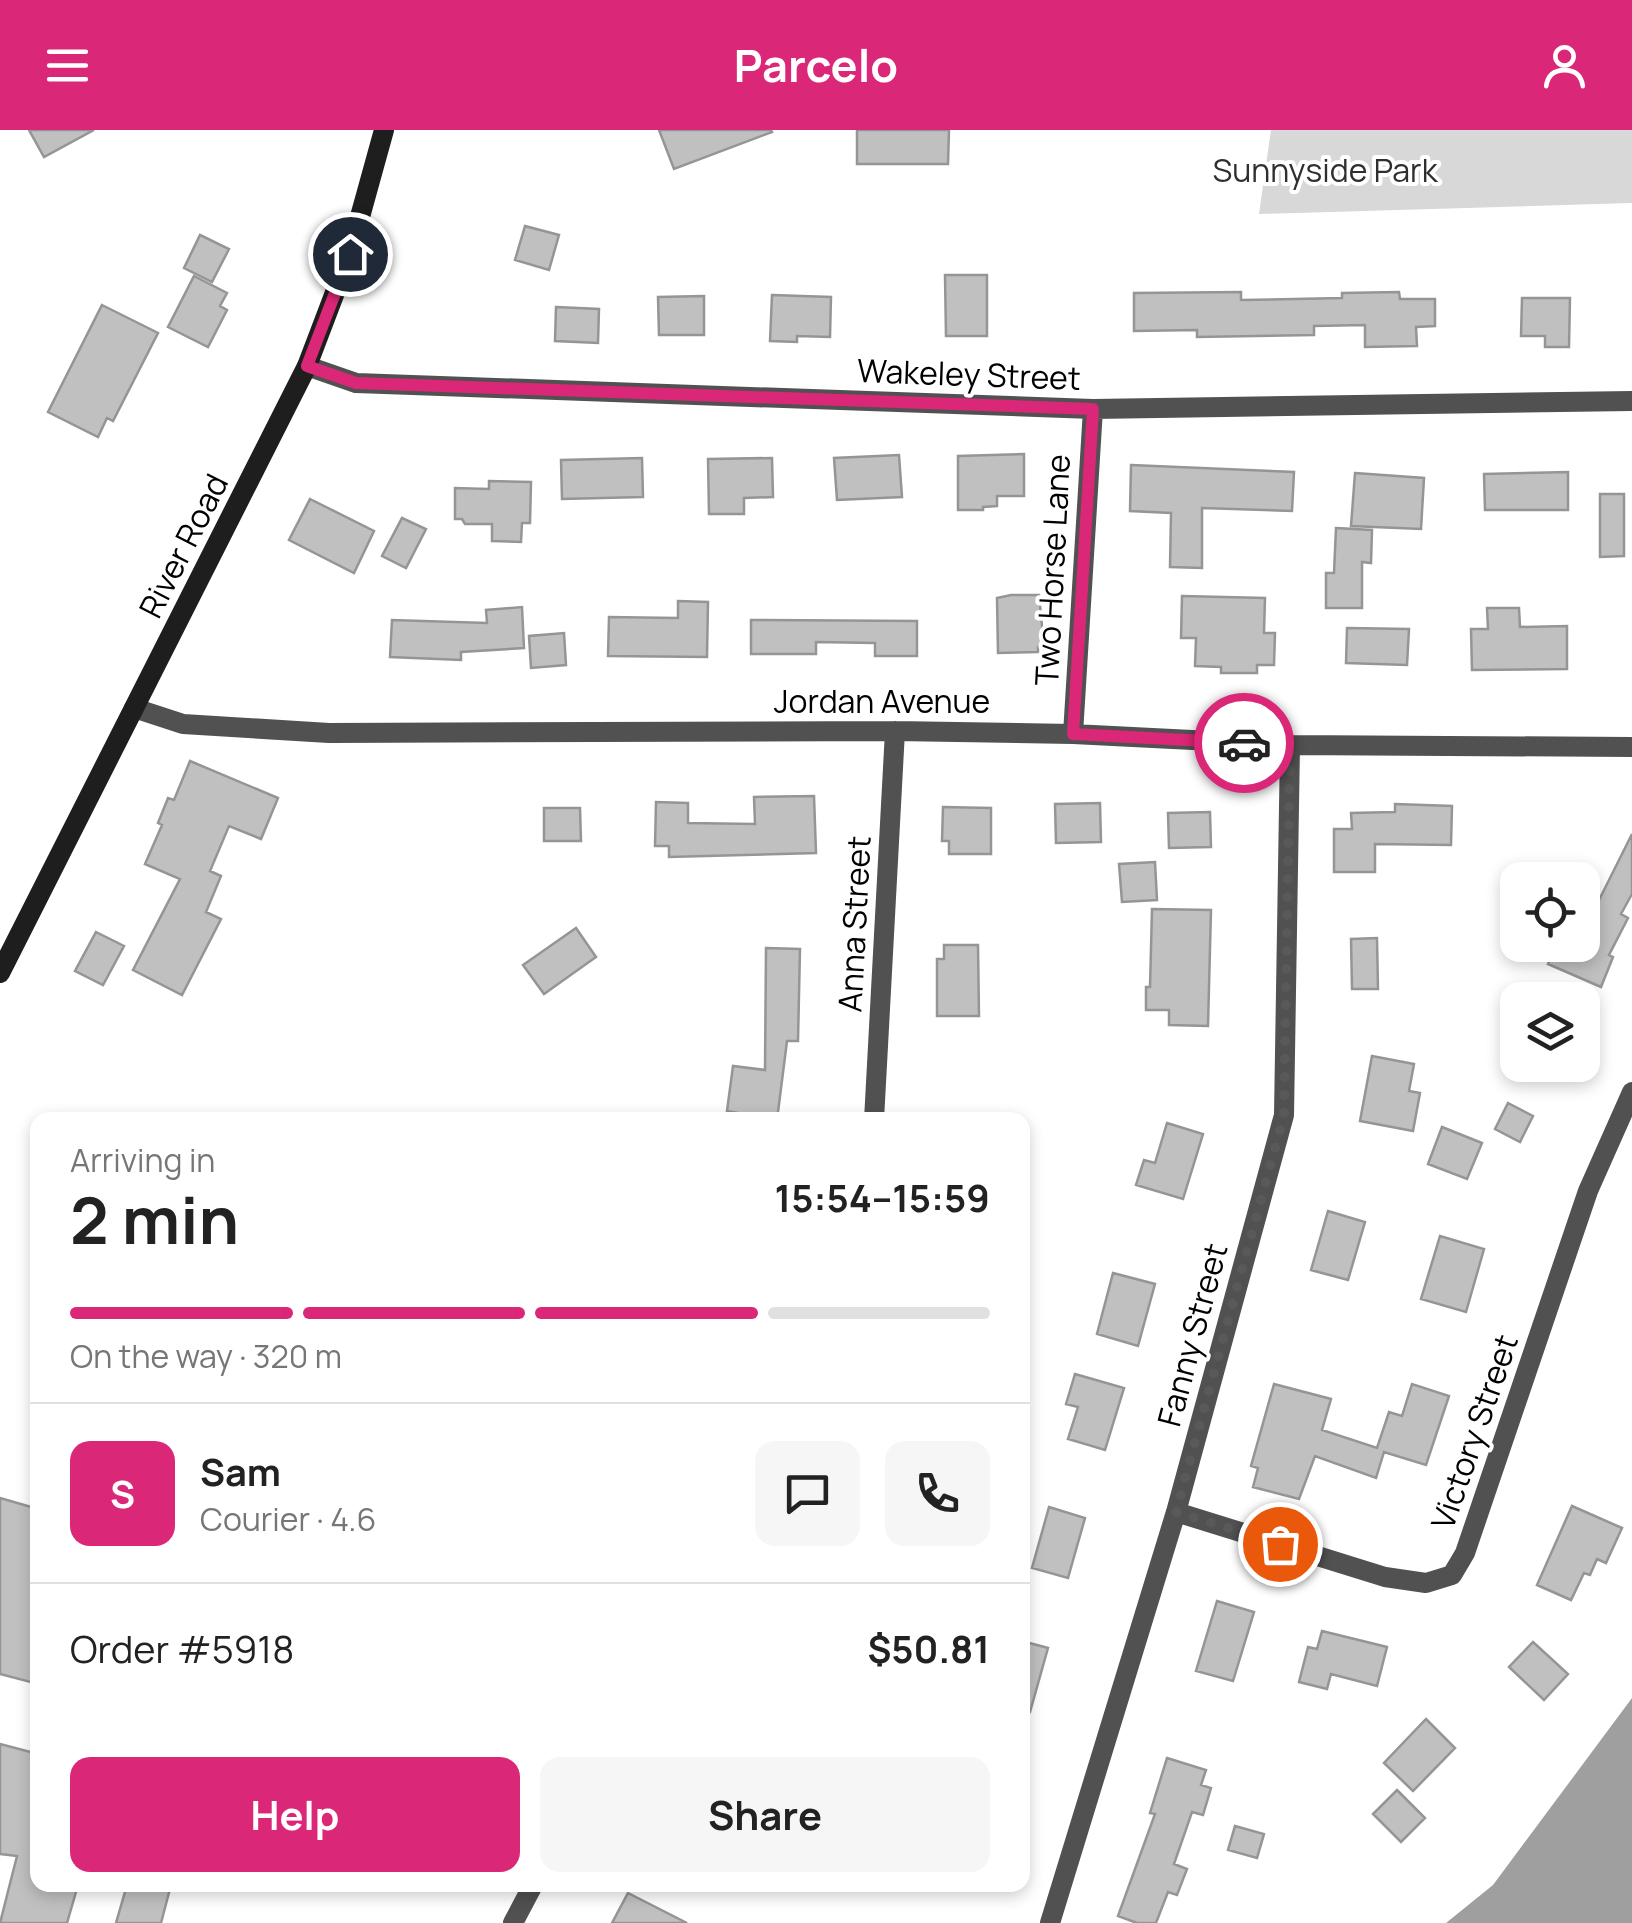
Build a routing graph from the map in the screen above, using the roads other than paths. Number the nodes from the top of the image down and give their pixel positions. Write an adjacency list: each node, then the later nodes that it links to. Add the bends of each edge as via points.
1 (384, 130): 2 (main road, River Road, via 350,254)
2 (307, 366): 4 (street, Wakeley Street, via 356,383); 5 (main road, River Road)
3 (1632, 402): 4 (street, Wakeley Street)
4 (1093, 409): 7 (street, Two Horse Lane)
5 (134, 708): 6 (street, Jordan Avenue, via 183,724 329,732); 10 (main road, River Road)
6 (895, 732): 7 (street, Jordan Avenue); 12 (street, Anna Street)
7 (1073, 734): 8 (street, Jordan Avenue)
8 (1290, 745): 9 (street, Jordan Avenue); 13 (street, Fanny Street, via 1284,1115)
9 (1632, 747)
10 (0, 973)
11 (1632, 1092): 13 (street, Victory Street, via 1588,1191 1452,1575 1426,1583 1399,1580)
12 (874, 1112)
13 (1176, 1512): 16 (street, Fanny Street)
14 (529, 1892): 15 (street)
15 (513, 1923)
16 (1050, 1923)

